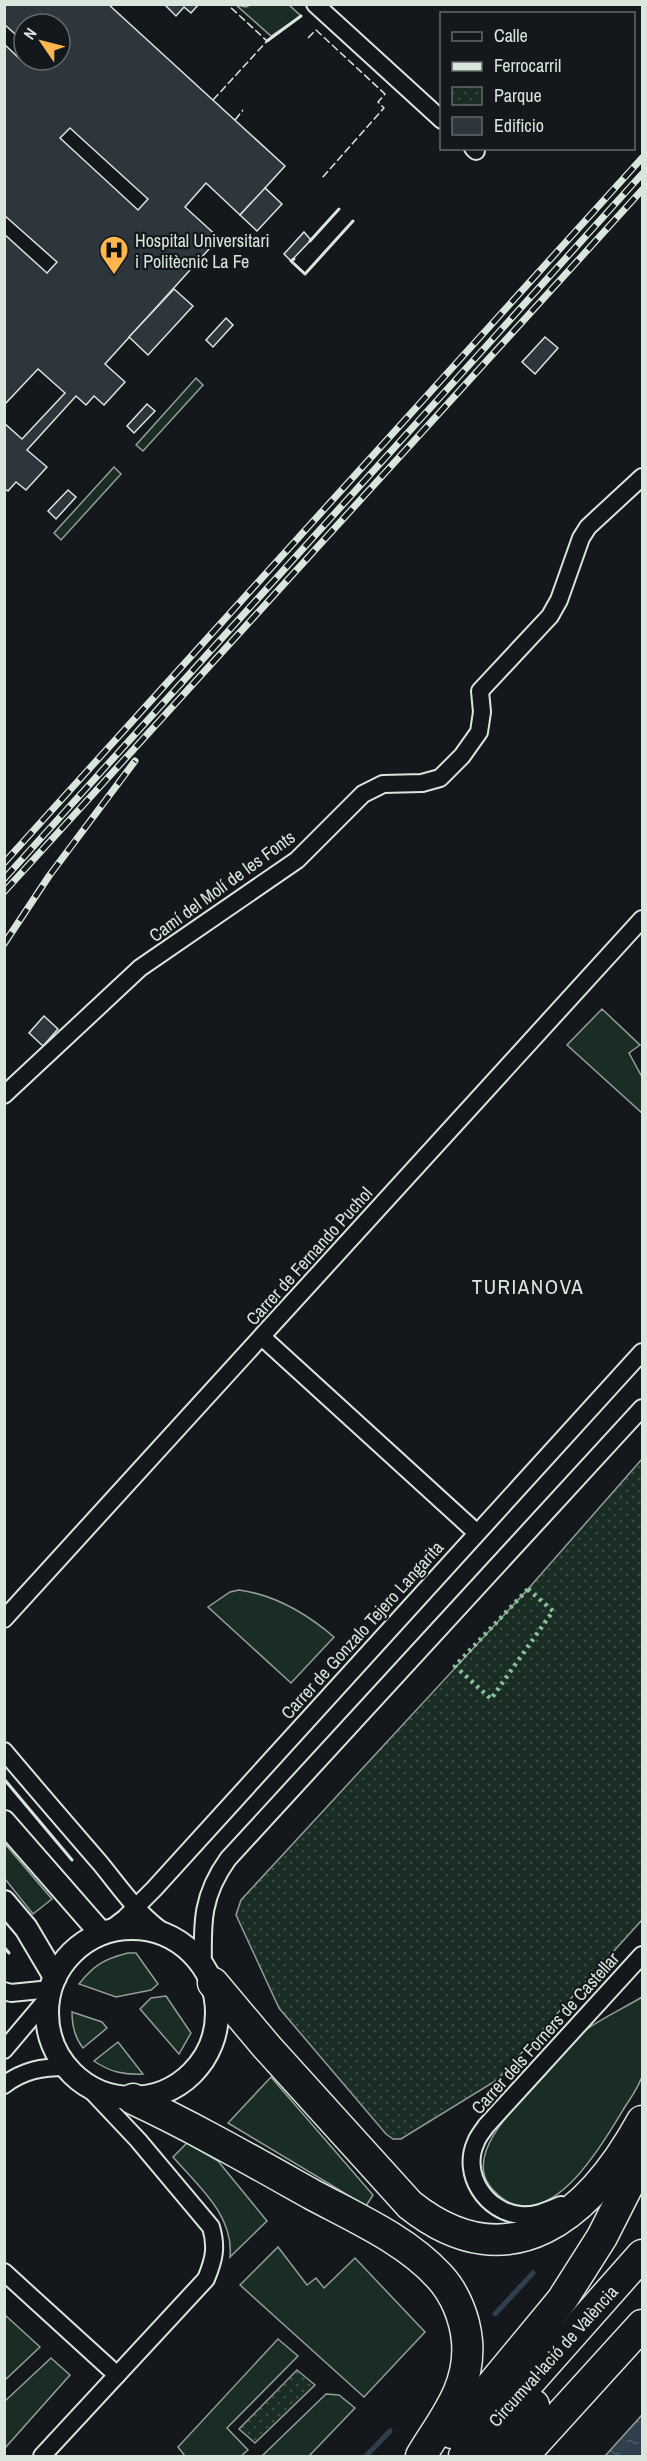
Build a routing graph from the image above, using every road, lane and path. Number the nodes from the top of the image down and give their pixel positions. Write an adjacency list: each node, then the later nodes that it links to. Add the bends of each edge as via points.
1 (315, 4): 2 (street)
2 (440, 119)
3 (642, 477): 5 (street, Camí del Molí de les Fonts, via 588,527 550,616 480,691 479,732 440,778 422,783 383,784 363,794 297,860 140,968)
4 (642, 919): 6 (street, Carrer de Fernando Puchol)
5 (4, 1095)
6 (262, 1337): 9 (street); 10 (street, Carrer de Fernando Puchol)
7 (642, 1352): 9 (street, Carrer de Gonzalo Tejero Langarita)
8 (642, 1408): 18 (street, via 228,1859 207,1898 203,1922)
9 (477, 1533): 14 (street, Carrer de Gonzalo Tejero Langarita)
10 (4, 1619)
11 (4, 1751): 14 (street)
12 (4, 1822): 15 (street)
13 (4, 1902): 19 (street, via 27,1928)
14 (135, 1909): 15 (street, Carrer de Gonzalo Tejero Langarita); 16 (street)
15 (105, 1932): 16 (street, via 149,1929); 19 (street, via 82,1944 67,1959)
16 (169, 1936): 18 (street, via 188,1948)
17 (642, 1955): 28 (street, Carrer dels Forners de Castellar, via 486,2126 472,2157 473,2175 482,2194 509,2213 522,2216 545,2211)
18 (208, 1974): 25 (street, via 218,2010 214,2037 203,2061 184,2081 160,2094); 28 (highway, via 267,2047 410,2205 442,2226 472,2237 513,2238 554,2224)
19 (52, 1988): 20 (street); 21 (street); 22 (street, via 50,2030)
20 (4, 1991)
21 (4, 2050)
22 (66, 2067): 23 (street, via 27,2071); 24 (street)
23 (4, 2085)
24 (87, 2086): 25 (street, via 109,2096); 33 (street, via 204,2217 215,2242 206,2279)
25 (133, 2098): 35 (highway, via 371,2226 441,2278 455,2298 463,2320 467,2365 453,2408)
26 (642, 2121): 28 (highway, via 611,2171)
27 (642, 2158): 36 (highway, via 602,2237 562,2300)
28 (592, 2193)
29 (642, 2255): 37 (highway, Circumval·lació de València)
30 (4, 2272): 33 (street)
31 (642, 2277): 38 (highway, via 566,2362)
32 (642, 2325): 39 (highway)
33 (117, 2375): 34 (street)
34 (42, 2457)
35 (421, 2457)
36 (430, 2457)
37 (464, 2457)
38 (494, 2457)
39 (523, 2457)

